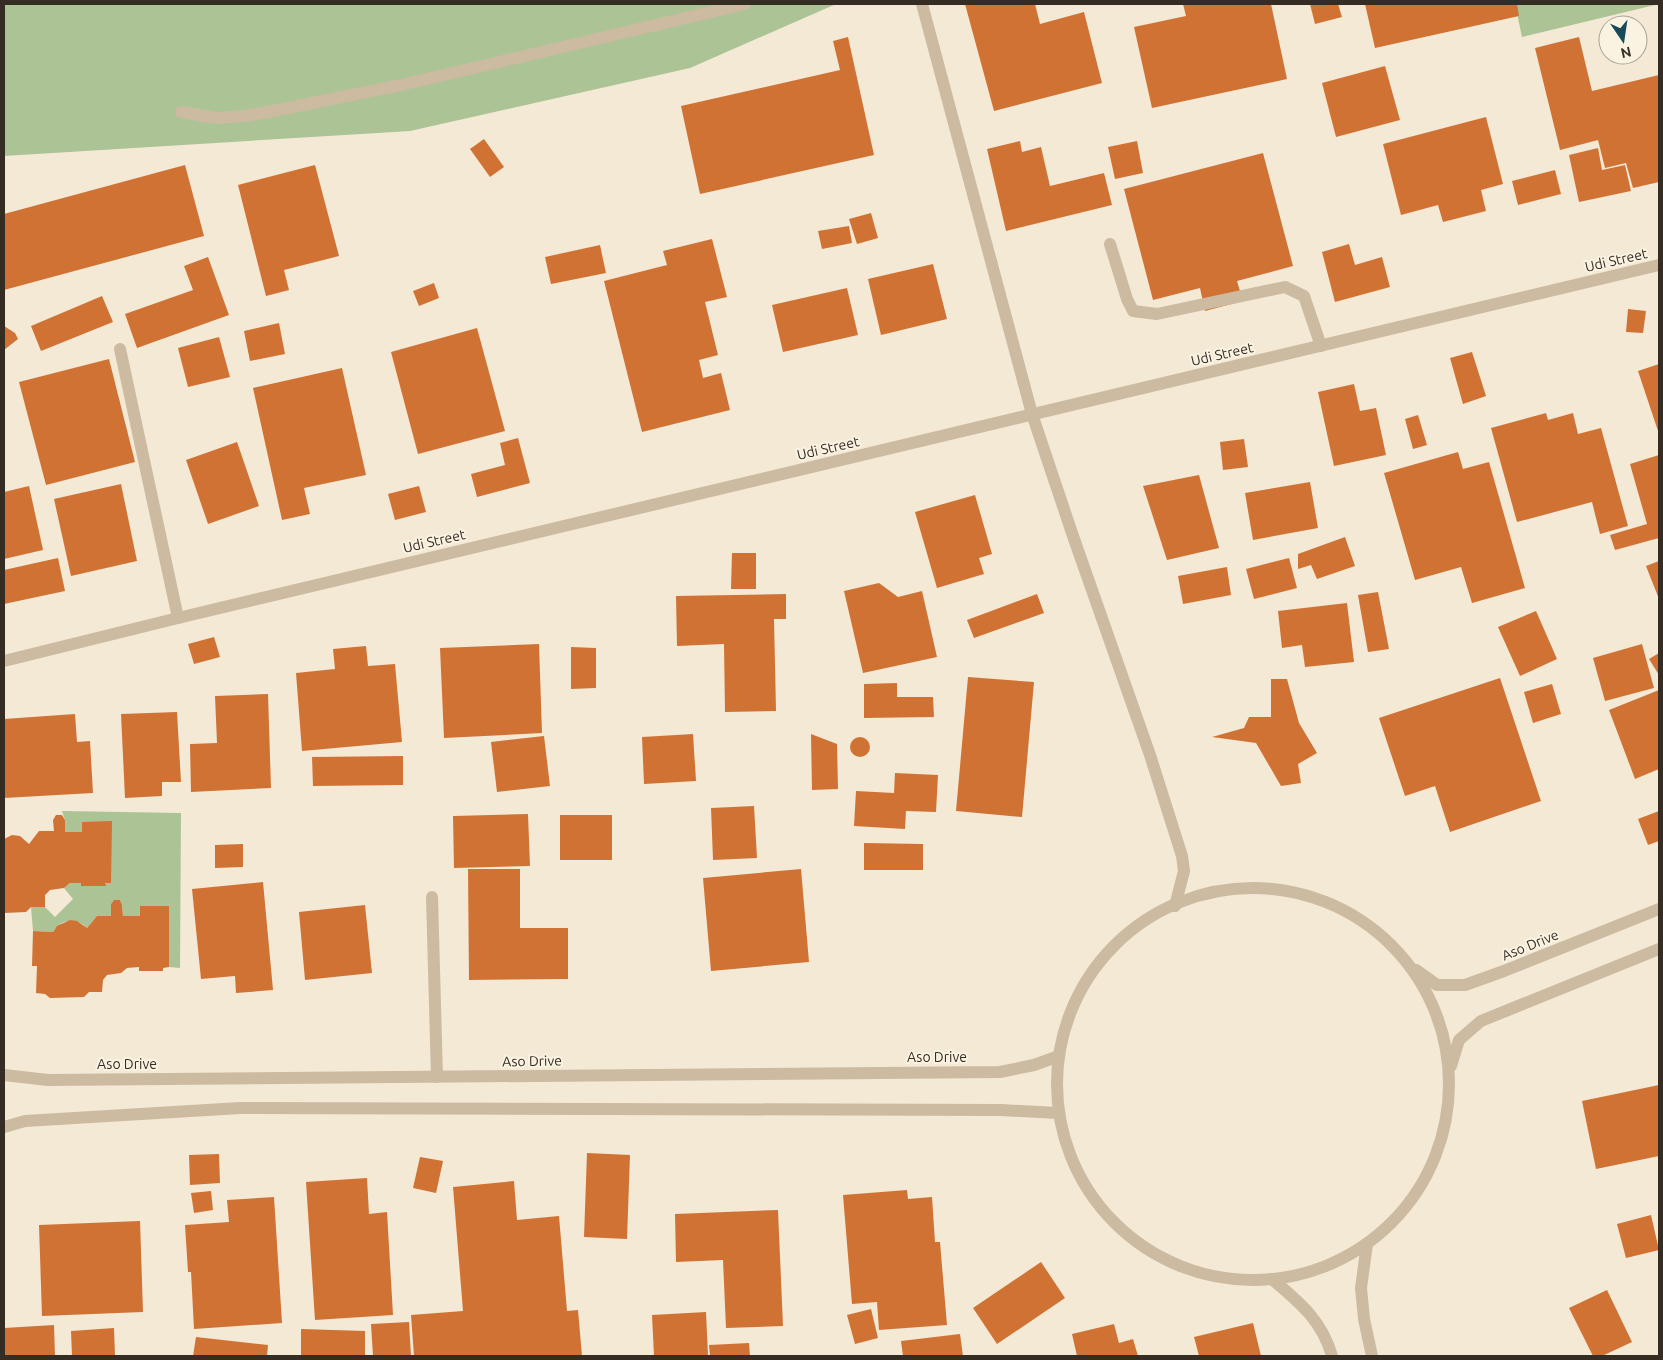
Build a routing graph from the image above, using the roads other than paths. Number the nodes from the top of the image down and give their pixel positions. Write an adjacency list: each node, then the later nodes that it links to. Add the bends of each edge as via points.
1 (746, 4): 3 (street, via 401,85 268,112 216,118)
2 (922, 4): 8 (street)
3 (181, 112)
4 (1110, 244): 6 (street, via 1133,311 1157,314 1285,287 1304,296)
5 (1659, 265): 6 (street, Udi Street)
6 (1321, 346): 8 (street, Udi Street)
7 (120, 349): 9 (street)
8 (1032, 414): 9 (street, Udi Street); 12 (street, via 1182,856 1184,871)
9 (178, 618): 10 (street, Udi Street)
10 (4, 661)
11 (432, 897): 19 (street)
12 (1175, 906): 15 (street, via 1197,897 1236,889 1276,890 1315,898 1352,915 1384,938); 16 (street, via 1126,935 1098,963 1077,997 1063,1034)
13 (1659, 909): 15 (street, Aso Drive, via 1465,985 1437,985)
14 (1659, 949): 17 (street, via 1481,1021 1459,1040)
15 (1412, 967): 17 (street, via 1431,999 1444,1034)
16 (1059, 1056): 19 (street, Aso Drive, via 1000,1072); 20 (street, via 1056,1074)
17 (1450, 1071): 22 (street, via 1448,1111 1438,1150 1425,1179 1397,1218)
18 (4, 1075): 19 (street, Aso Drive, via 48,1080)
19 (437, 1077)
20 (1058, 1114): 21 (street, via 1027,1110 240,1108 25,1121); 23 (street, via 1068,1152 1086,1188 1110,1220 1140,1245 1175,1264 1214,1276)
21 (4, 1127)
22 (1367, 1244): 23 (street, via 1332,1264); 25 (street, via 1361,1288)
23 (1272, 1279): 24 (street, via 1306,1308 1321,1330)
24 (1332, 1356)
25 (1372, 1356)

